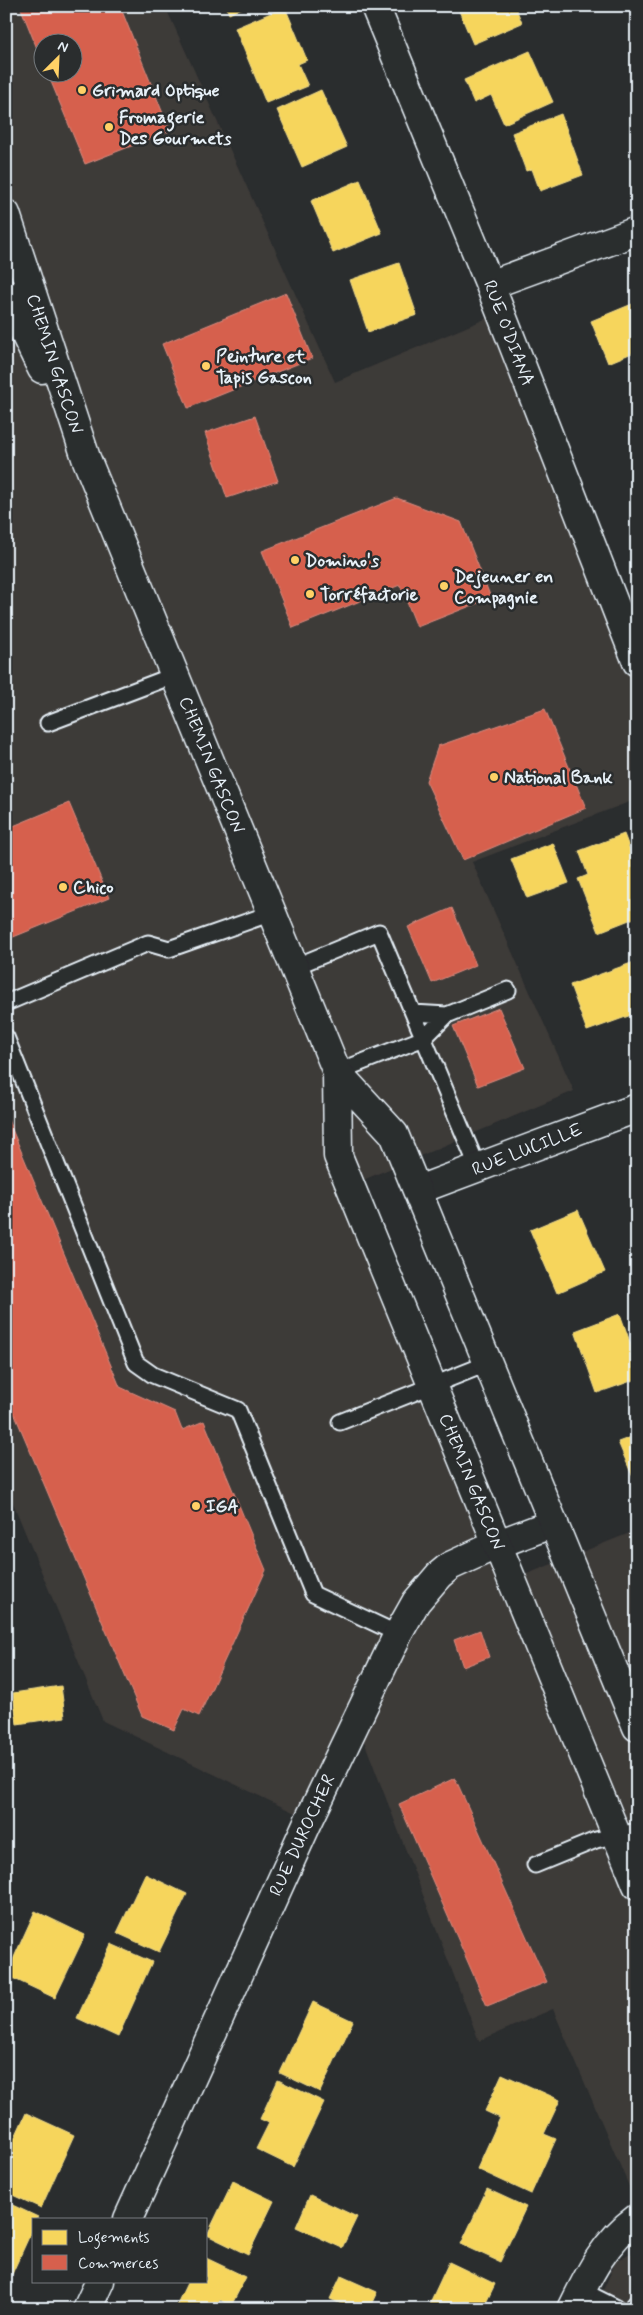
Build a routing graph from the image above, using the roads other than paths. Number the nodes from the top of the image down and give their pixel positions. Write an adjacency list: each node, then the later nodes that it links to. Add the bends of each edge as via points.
1 (375, 6): 4 (main road, RUE O'DIANA)
2 (6, 214): 7 (main road, CHEMIN GASCON)
3 (637, 231): 4 (main road)
4 (490, 285): 8 (main road, RUE O'DIANA)
5 (6, 296): 6 (main road, CHEMIN GASCON)
6 (16, 337): 7 (main road, CHEMIN GASCON)
7 (86, 458): 9 (main road, CHEMIN GASCON)
8 (637, 662)
9 (175, 675): 10 (lane); 11 (main road, CHEMIN GASCON)
10 (48, 723)
11 (272, 913): 12 (main road, CHEMIN GASCON); 14 (lane, via 169,949 148,943)
12 (294, 967): 15 (lane, via 379,932); 19 (main road, CHEMIN GASCON)
13 (508, 990): 16 (lane)
14 (6, 1003)
15 (414, 1012): 16 (lane); 18 (lane)
16 (447, 1015): 18 (lane)
17 (6, 1037): 28 (lane, via 136,1363 154,1375 238,1410 313,1594)
18 (424, 1038): 19 (lane); 21 (lane)
19 (337, 1072): 22 (main road, CHEMIN GASCON, via 394,1134); 24 (main road, CHEMIN GASCON, via 338,1156)
20 (637, 1108): 21 (main road, RUE LUCILLE)
21 (478, 1168): 22 (main road, RUE LUCILLE)
22 (418, 1190): 23 (main road, CHEMIN GASCON)
23 (489, 1363): 24 (lane); 26 (main road, CHEMIN GASCON)
24 (433, 1385): 25 (lane); 27 (main road, CHEMIN GASCON)
25 (340, 1422)
26 (554, 1523): 27 (main road, RUE DUROCHER); 29 (main road, CHEMIN GASCON)
27 (498, 1544): 28 (main road, RUE DUROCHER, via 450,1566 416,1602); 30 (main road, CHEMIN GASCON)
28 (398, 1634): 33 (main road, RUE DUROCHER, via 310,1818)
29 (637, 1727)
30 (627, 1833): 31 (lane, via 596,1840); 32 (main road, CHEMIN GASCON)
31 (535, 1865)
32 (637, 1885)
33 (128, 2218)
34 (637, 2218): 36 (main road, via 611,2240)
35 (100, 2282): 38 (main road)
36 (577, 2299): 39 (lane)
37 (637, 2302): 40 (lane)
38 (87, 2309)
39 (619, 2309)
40 (631, 2309)

